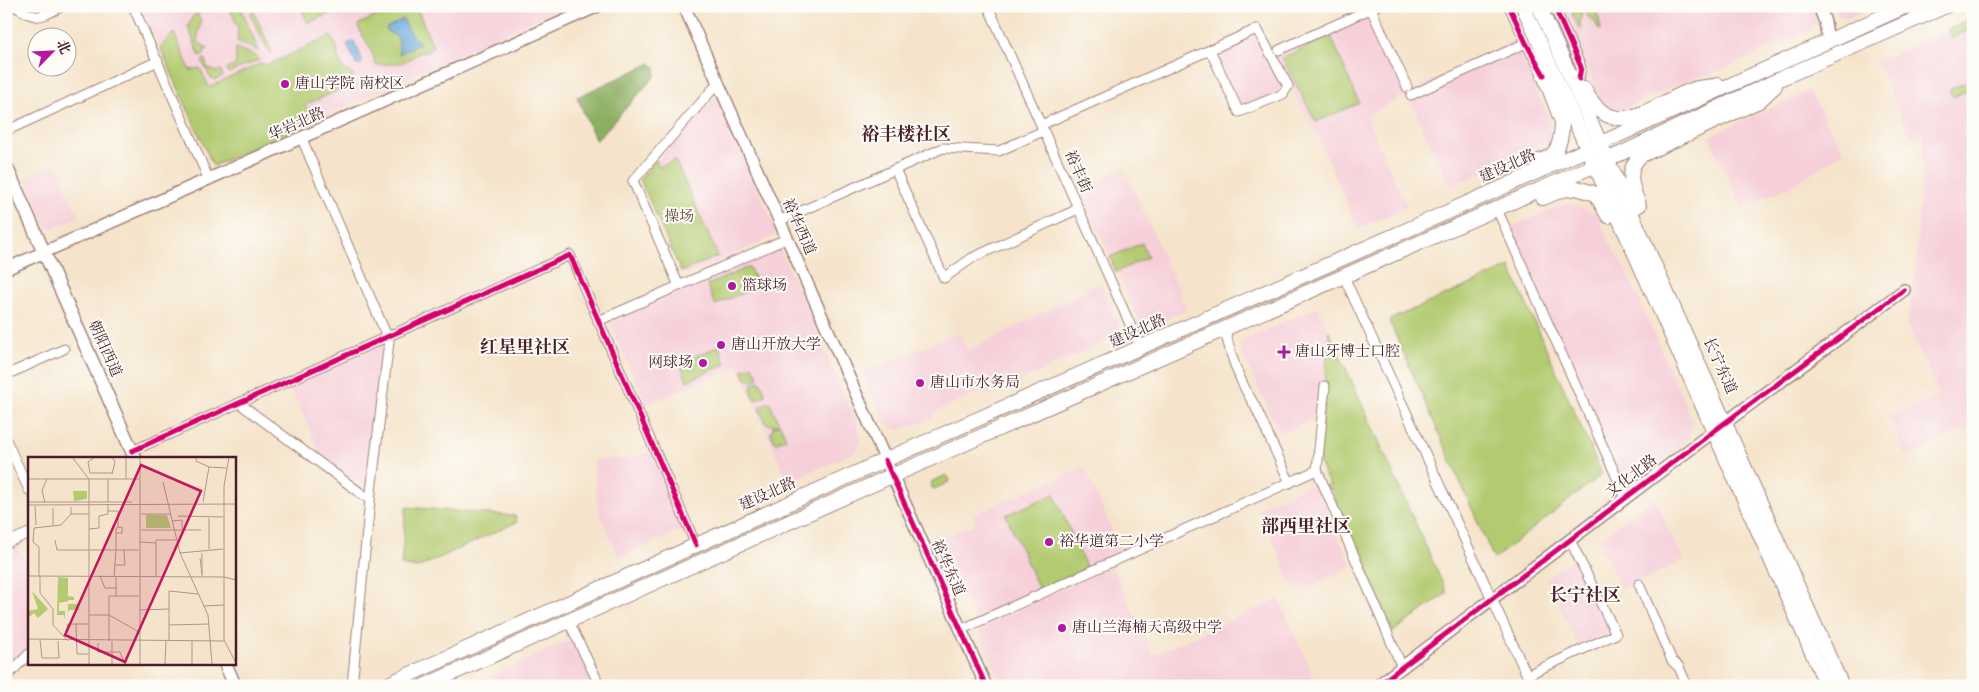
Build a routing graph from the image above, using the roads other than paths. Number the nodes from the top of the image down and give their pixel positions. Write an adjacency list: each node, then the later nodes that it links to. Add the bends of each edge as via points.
1 (14, 6): 2 (street, via 36,18)
2 (63, 6)
3 (133, 6): 20 (street)
4 (598, 6): 29 (street, 华岩北路)
5 (684, 6): 25 (street, 裕华西道)
6 (988, 6): 27 (street, 裕丰街)
7 (1509, 6): 16 (street)
8 (1523, 6): 17 (main road, 长宁东道)
9 (1540, 6): 21 (main road, 长宁东道)
10 (1554, 6): 24 (street, via 1581,67)
11 (1819, 6): 15 (street)
12 (1906, 6): 15 (main road, 建设北路)
13 (1946, 6): 23 (main road)
14 (1374, 8): 16 (street, via 1409,91); 19 (street)
15 (1828, 41): 26 (main road, 建设北路)
16 (1526, 43): 22 (street)
17 (1541, 46): 22 (main road); 31 (main road, 长宁东道)
18 (1210, 50): 18 (street, via 1239,112 1283,94 1288,86 1257,29); 27 (street)
19 (1279, 50)
20 (158, 61): 28 (street); 37 (street)
21 (1567, 67): 24 (main road); 30 (main road, 长宁东道)
22 (1544, 75): 40 (main road, via 1562,122 1559,145 1552,156 1486,185)
23 (1784, 77): 32 (main road); 48 (main road, via 1759,101 1651,150 1636,161 1630,176 1632,188 1662,259)
24 (1579, 79): 26 (main road, via 1600,110 1618,119 1639,115 1695,89)
25 (718, 83): 42 (street, 裕华西道); 49 (street, via 633,181)
26 (1736, 83): 30 (main road, 建设北路)
27 (1042, 128): 35 (street, via 999,151 943,148); 39 (street, 裕丰街)
28 (6, 131)
29 (302, 140): 37 (street, 华岩北路); 53 (street)
30 (1601, 143): 31 (main road, 建设北路); 32 (main road, 长宁东道)
31 (1587, 149): 33 (main road, 长宁东道); 40 (main road, 建设北路)
32 (1609, 159): 33 (main road); 48 (main road, 长宁东道)
33 (1595, 165): 43 (main road); 48 (main road, 长宁东道)
34 (6, 166): 38 (main road, 朝阳西道)
35 (895, 169): 39 (street, via 944,278 972,258); 42 (street)
36 (6, 177): 38 (main road, 朝阳西道)
37 (209, 180): 45 (street, 华岩北路)
38 (17, 195): 45 (main road, 朝阳西道, via 35,244)
39 (1078, 209): 54 (street, 裕丰街)
40 (1452, 210): 54 (main road, 建设北路)
41 (1500, 216): 43 (main road); 48 (main road, via 1571,188 1596,194 1634,269); 67 (street)
42 (779, 221): 44 (street, 裕华西道)
43 (1459, 226): 47 (main road)
44 (786, 239): 49 (street); 62 (street, 裕华西道)
45 (43, 253): 46 (street, 华岩北路); 61 (main road, 朝阳西道)
46 (6, 269)
47 (1344, 278): 52 (main road); 74 (street)
48 (1657, 284): 59 (main road, 长宁东道)
49 (679, 286): 51 (street)
50 (1904, 290): 59 (street, 文化北路)
51 (598, 321): 53 (street, via 570,255); 72 (street)
52 (1225, 329): 64 (main road); 65 (street, via 1228,347)
53 (389, 336): 58 (street); 68 (street)
54 (1141, 348): 62 (main road, 建设北路)
55 (64, 349): 56 (street)
56 (6, 375)
57 (1325, 386): 63 (street)
58 (239, 403): 61 (street); 68 (street)
59 (1720, 427): 67 (street, 文化北路); 91 (main road, 长宁东道); 92 (main road, 长宁东道)
60 (6, 440): 66 (street)
61 (133, 455)
62 (885, 460): 64 (street, 裕华东道); 72 (main road, 建设北路)
63 (1317, 470): 65 (street); 79 (street)
64 (892, 476): 75 (main road); 76 (street, 裕华东道)
65 (1290, 483): 76 (street)
66 (28, 488)
67 (1626, 498): 70 (street, 文化北路)
68 (370, 500): 83 (street)
69 (28, 533): 71 (street)
70 (1570, 540): 74 (street, 文化北路); 80 (street, via 1616,634)
71 (6, 543)
72 (696, 545): 84 (main road, 建设北路)
73 (1639, 584): 90 (street, via 1672,661 1679,667)
74 (1491, 599): 79 (street, 文化北路); 80 (street)
75 (569, 622): 85 (main road); 86 (street)
76 (960, 630): 87 (street, 裕华东道)
77 (28, 655): 81 (street)
78 (225, 664): 82 (main road)
79 (1402, 667): 88 (street, 文化北路)
80 (1527, 675): 89 (street)
81 (6, 677)
82 (235, 686)
83 (352, 686)
84 (384, 686)
85 (424, 686)
86 (600, 686)
87 (986, 686)
88 (1377, 686)
89 (1532, 686)
90 (1687, 686)
91 (1827, 686)
92 (1842, 686)

